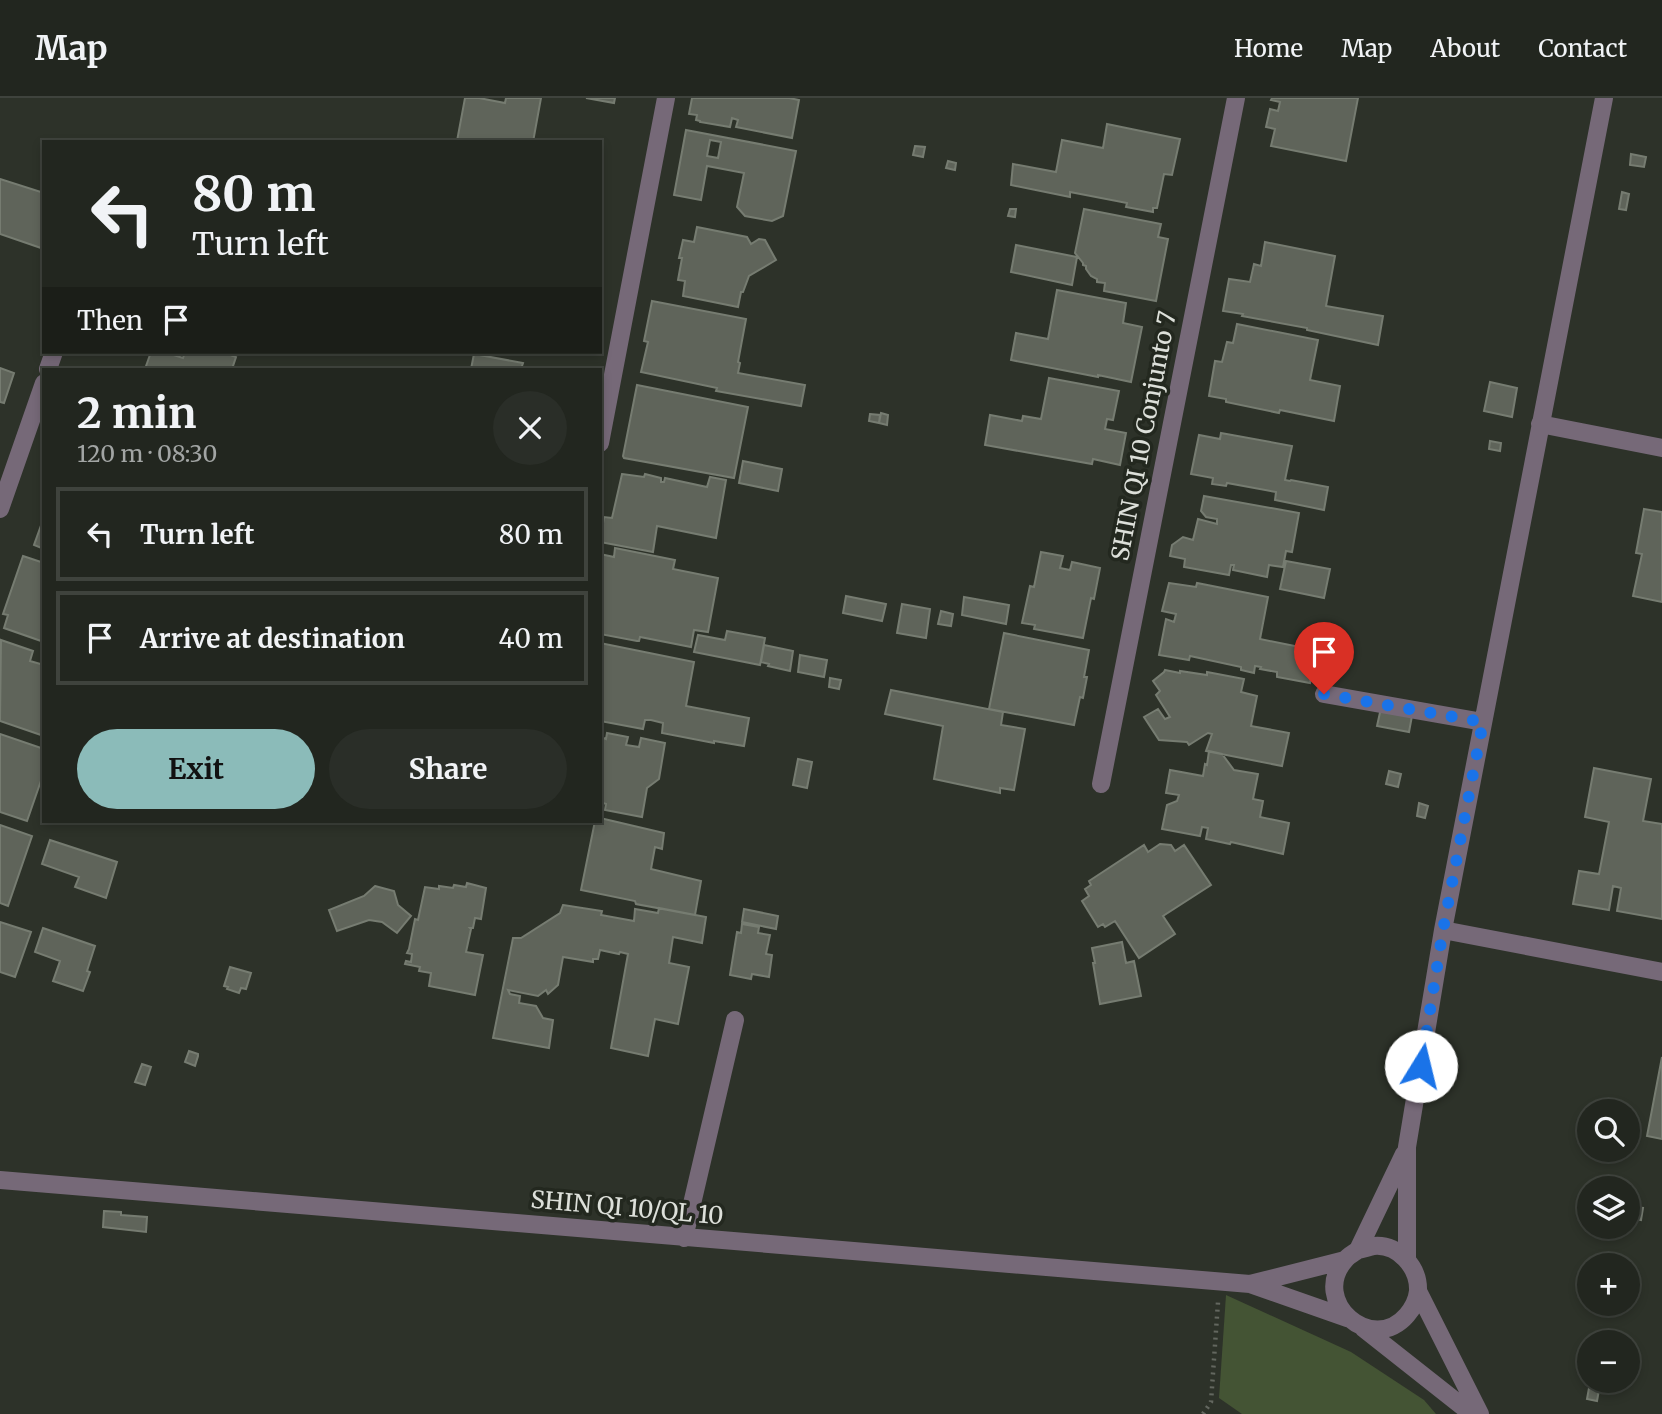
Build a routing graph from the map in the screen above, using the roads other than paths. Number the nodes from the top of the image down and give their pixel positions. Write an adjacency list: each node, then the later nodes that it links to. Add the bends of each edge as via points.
1 (666, 98): 6 (street)
2 (1236, 98): 11 (street, SHIN QI 10 Conjunto 7)
3 (1604, 98): 5 (street)
4 (42, 389): 8 (street)
5 (1540, 424): 7 (street); 10 (street)
6 (602, 433)
7 (1662, 447)
8 (0, 509)
9 (1324, 694): 10 (street)
10 (1483, 722): 12 (street)
11 (1101, 784)
12 (1443, 930): 13 (street); 15 (street)
13 (1662, 972)
14 (735, 1020): 17 (street)
15 (1408, 1147): 18 (street); 19 (street)
16 (0, 1180): 17 (street, SHIN QI 10/QL 10)
17 (684, 1238): 20 (street, SHIN QI 10/QL 10)
18 (1352, 1255): 19 (street, via 1375,1246 1393,1249); 20 (street, SHIN QI 10/QL 10); 22 (street, via 1337,1274 1334,1290 1338,1305)
19 (1407, 1259): 21 (street, via 1416,1274)
20 (1250, 1284): 22 (street, SHIN QI 10/QL 10)
21 (1418, 1291): 22 (street, via 1414,1306 1400,1322 1380,1329); 24 (street)
22 (1353, 1322): 23 (street)
23 (1472, 1414)
24 (1480, 1414)

